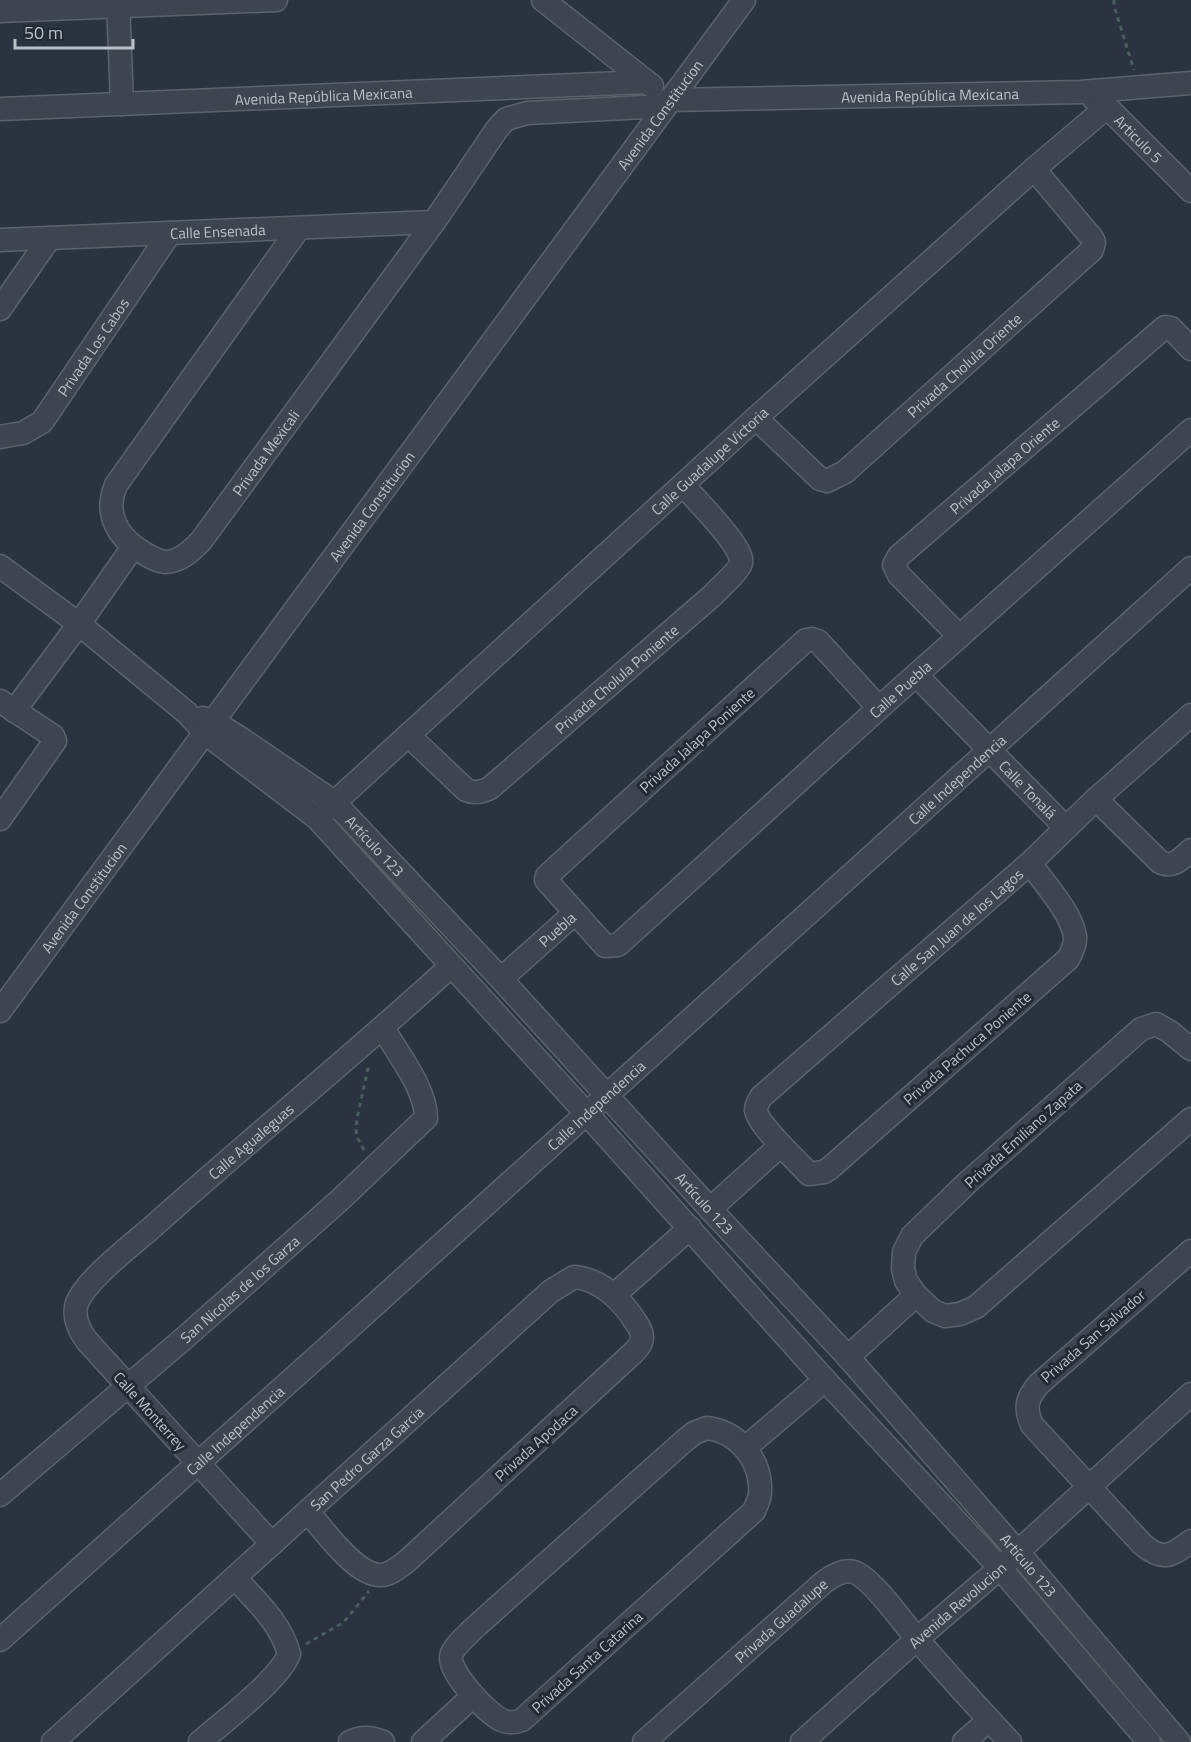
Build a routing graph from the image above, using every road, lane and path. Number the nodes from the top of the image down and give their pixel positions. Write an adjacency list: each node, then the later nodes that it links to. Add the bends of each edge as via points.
1 (276, 0): 5 (street)
2 (543, 0): 7 (street)
3 (744, 0): 11 (street, Avenida Constitucion)
4 (1114, 0): 9 (path)
5 (117, 4): 6 (street); 12 (street)
6 (0, 11)
7 (646, 82): 11 (street); 12 (street, Avenida República Mexicana)
8 (1191, 83): 9 (street, Avenida República Mexicana)
9 (1139, 86): 10 (street, Avenida República Mexicana)
10 (1081, 92): 11 (street, Avenida República Mexicana); 13 (street, Articulo 5)
11 (667, 103): 17 (street, Privada Mexicali, via 527,113 506,118); 37 (street, Avenida Constitucion)
12 (122, 104): 14 (street, Avenida República Mexicana)
13 (1107, 108): 15 (street, Calle Guadalupe Victoria); 16 (street, Articulo 5)
14 (0, 109)
15 (1034, 169): 24 (street, Calle Guadalupe Victoria); 24 (street, Privada Cholula Oriente, via 1092,238 1092,250 854,464 837,477 820,479)
16 (1188, 185)
17 (434, 222): 18 (street, Calle Ensenada); 28 (street, Privada Mexicali, via 201,541 190,552 165,562)
18 (299, 228): 19 (street, Calle Ensenada); 28 (street, Privada Mexicali, via 116,485 111,496 111,514 117,529)
19 (170, 233): 20 (street, Calle Ensenada); 26 (street, Privada Los Cabos, via 42,422 23,433)
20 (49, 239): 21 (street, Calle Ensenada); 22 (street)
21 (0, 240)
22 (0, 309)
23 (1191, 349): 32 (street, Privada Jalapa Oriente, via 1171,328 1165,327 899,555 894,565 899,575)
24 (756, 418): 27 (street, Calle Guadalupe Victoria)
25 (1191, 430): 32 (street, Calle Puebla)
26 (0, 437)
27 (683, 484): 38 (street, Calle Guadalupe Victoria); 38 (street, Privada Cholula Poniente, via 741,556 739,567 713,595 484,791 466,790)
28 (133, 547): 31 (street)
29 (0, 566): 31 (street, Artículo 123)
30 (1191, 568): 39 (street, Calle Independencia)
31 (79, 624): 34 (street); 37 (street, Artículo 123)
32 (959, 636): 33 (street, Calle Puebla)
33 (916, 675): 35 (street, Calle Puebla); 39 (street, Calle Tonalá)
34 (7, 706): 43 (street, via 55,741)
35 (879, 708): 47 (street, Privada Jalapa Poniente, via 818,640 806,640 547,876 549,885); 48 (street, Calle Puebla, via 618,945)
36 (1191, 716): 40 (street, Calle San Juan de los Lagos)
37 (210, 728): 41 (street, Artículo 123); 42 (street, Artículo 123); 51 (street, Avenida Constitucion)
38 (408, 735): 41 (street, Calle Guadalupe Victoria)
39 (990, 751): 44 (street, Calle Tonalá); 54 (street, Calle Independencia)
40 (1096, 799): 44 (street, Calle San Juan de los Lagos); 45 (street, via 1165,865 1174,864)
41 (334, 802): 42 (street, Calle Guadalupe Victoria); 50 (street, Artículo 123)
42 (317, 818): 49 (street, Artículo 123)
43 (0, 819)
44 (1065, 827): 46 (street, Calle San Juan de los Lagos)
45 (1191, 850)
46 (1030, 863): 57 (street, Calle San Juan de los Lagos, via 761,1097 756,1112); 57 (street, Privada Pachuca Poniente, via 1070,924 1075,938 1068,959 824,1172 809,1174)
47 (575, 913): 48 (street, Puebla, via 605,946); 50 (street, Puebla)
48 (611, 947)
49 (451, 966): 52 (street, Calle Agualeguas); 55 (street, Artículo 123)
50 (501, 979): 54 (street, Artículo 123)
51 (0, 1011)
52 (380, 1032): 58 (path, via 360,1099 356,1135); 58 (street, San Nicolas de los Garza, via 422,1094 426,1118); 64 (street, Calle Agualeguas, via 97,1276 77,1303)
53 (1191, 1047): 63 (street, Privada Emiliano Zapata, via 1156,1024 1141,1029 968,1182 912,1236 904,1252 906,1281)
54 (606, 1095): 55 (street, Calle Independencia); 59 (street, Artículo 123)
55 (586, 1113): 60 (street, Artículo 123); 70 (street, Calle Independencia)
56 (1191, 1119): 63 (street, Privada Emiliano Zapata, via 976,1307 945,1316)
57 (781, 1145): 59 (street)
58 (370, 1172): 67 (street, San Nicolas de los Garza)
59 (710, 1209): 65 (street, Artículo 123)
60 (690, 1228): 62 (street); 66 (street, Artículo 123)
61 (1191, 1251): 71 (street, Privada San Salvador, via 1030,1394 1026,1404 1032,1425)
62 (614, 1295): 73 (street, San Pedro Garza Garcia, via 583,1278 574,1277 563,1283); 78 (street, Privada Apodaca, via 639,1328 639,1346 406,1562)
63 (916, 1295): 65 (street)
64 (79, 1330): 67 (street, Calle Monterrey)
65 (848, 1357): 76 (street, Artículo 123)
66 (825, 1380): 69 (street); 77 (street, Artículo 123)
67 (127, 1385): 70 (street, Calle Monterrey); 72 (street, San Nicolas de los Garza)
68 (1191, 1394): 71 (street, Avenida Revolucion)
69 (745, 1448): 83 (street, Privada Santa Catarina, via 718,1429 694,1433 473,1629 452,1652 451,1660); 83 (street, Privada Santa Catarina, via 760,1476 760,1495 754,1511 522,1720 504,1721)
70 (197, 1464): 75 (street, Calle Monterrey); 81 (street, Calle Independencia)
71 (1089, 1486): 74 (street, Privada San Salvador, via 1154,1554 1175,1552); 76 (street, Avenida Revolucion)
72 (0, 1495)
73 (308, 1512): 75 (street, San Pedro Garza Garcia); 78 (street, via 355,1564)
74 (1191, 1541)
75 (272, 1544): 79 (street, San Pedro Garza Garcia)
76 (1017, 1551): 77 (street, Avenida Revolucion); 95 (street, Artículo 123)
77 (999, 1568): 80 (street, Avenida Revolucion); 94 (street, Artículo 123)
78 (383, 1575): 82 (path, via 344,1622)
79 (235, 1578): 82 (street, via 280,1630); 85 (street, San Pedro Garza Garcia)
80 (917, 1639): 84 (street, Privada Guadalupe); 90 (street, Privada Guadalupe, via 863,1578 854,1572 843,1572 824,1582); 91 (street, Avenida Revolucion)
81 (0, 1640)
82 (289, 1654): 86 (street, via 273,1677)
83 (473, 1695): 89 (street)
84 (989, 1719): 92 (street); 93 (street, Privada Guadalupe)
85 (53, 1742)
86 (200, 1742)
87 (350, 1742): 88 (street, via 367,1737)
88 (383, 1742)
89 (423, 1742)
90 (644, 1742)
91 (802, 1742)
92 (964, 1742)
93 (1010, 1742)
94 (1149, 1742)
95 (1179, 1742)

